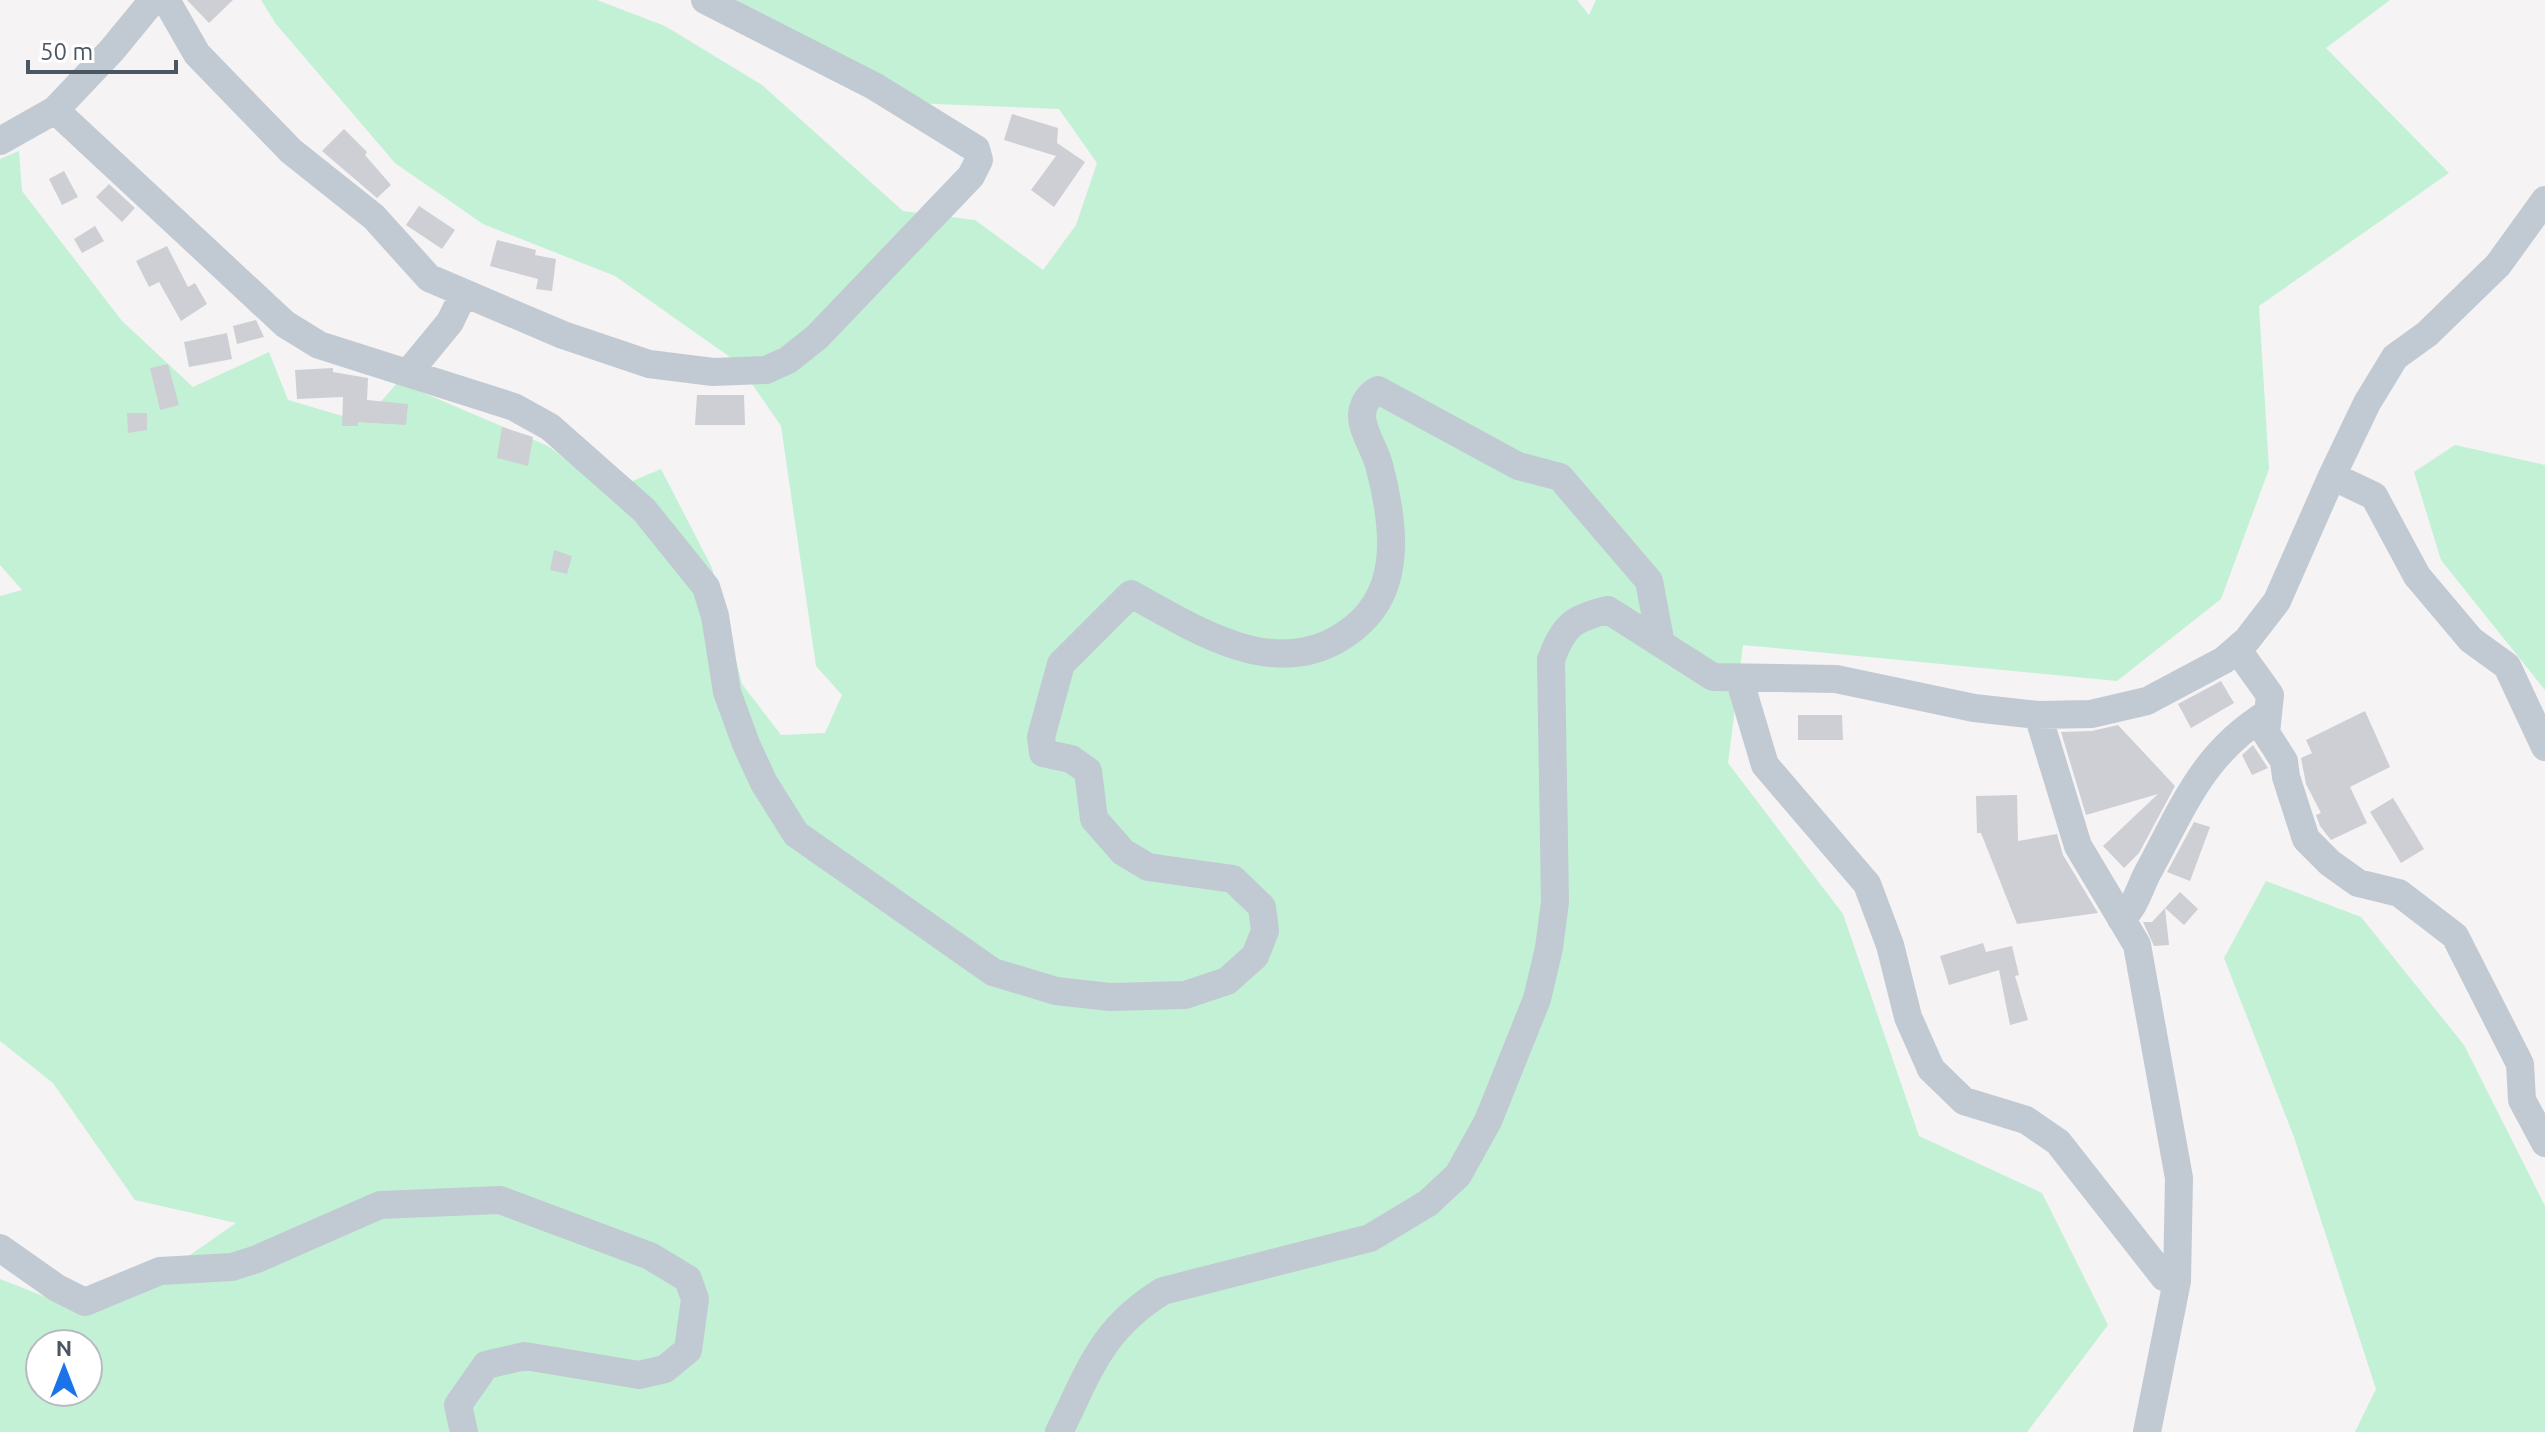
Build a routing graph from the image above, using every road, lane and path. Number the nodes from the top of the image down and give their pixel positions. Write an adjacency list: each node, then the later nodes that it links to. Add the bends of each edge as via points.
1 (153, 0): 4 (street)
2 (166, 0): 7 (street, via 197,54 291,151 374,217 429,278)
3 (705, 0): 7 (street, via 874,86 976,149 979,160 971,176 817,337 766,370 713,372 649,364)
4 (55, 110): 5 (street); 8 (street, via 285,324 319,345)
5 (0, 141)
6 (2545, 200): 9 (street, via 2498,265 2427,334 2395,357)
7 (463, 295): 8 (street, via 450,322)
8 (408, 373): 10 (street, via 514,407 550,427 644,510 706,587 727,692 764,783 796,834 993,972 1056,991 1110,997 1185,995 1227,981 1255,956 1265,931 1262,907 1233,879 1148,867 1123,852 1094,819 1088,771 1071,759 1043,753 1041,737 1061,664 1131,594 1210,637 1259,654 1322,647 1373,613 1388,578 1391,548 1379,465 1362,417 1373,392 1378,390 1518,466 1560,477 1649,581)
9 (2332, 476): 11 (street, via 2277,601); 15 (street, via 2374,496 2417,576 2471,640 2507,666)
10 (1661, 644): 12 (street, via 1713,677); 21 (street, via 1608,610 1580,616 1559,637 1551,660 1555,902 1549,948 1537,999 1498,1097 1458,1175 1428,1203 1370,1238 1163,1291 1135,1308 1109,1333)
11 (2237, 649): 13 (street, via 2270,695); 14 (street, via 2147,701 2091,714)
12 (1739, 678): 14 (street, via 1836,679 1974,708); 19 (street, via 1765,765 1867,884 1890,945 1908,1017 1931,1069 1964,1101 2026,1120 2058,1142 2164,1277)
13 (2268, 713): 16 (street, via 2243,728 2206,765 2141,886 2134,909); 17 (street, via 2266,733 2284,761 2306,839 2358,883 2399,893 2455,936 2520,1064 2522,1100)
14 (2038, 715): 16 (street, via 2078,846)
15 (2545, 747)
16 (2121, 919): 19 (street, via 2137,945 2144,972 2179,1178)
17 (2545, 1143)
18 (0, 1248): 20 (street, via 85,1302 160,1271 232,1267 257,1259 380,1205 500,1200 650,1256 688,1279 695,1299 688,1350 665,1369 639,1375 525,1356 486,1365 458,1405)
19 (2177, 1281): 22 (street)
20 (464, 1432)
21 (1059, 1432)
22 (2147, 1432)

